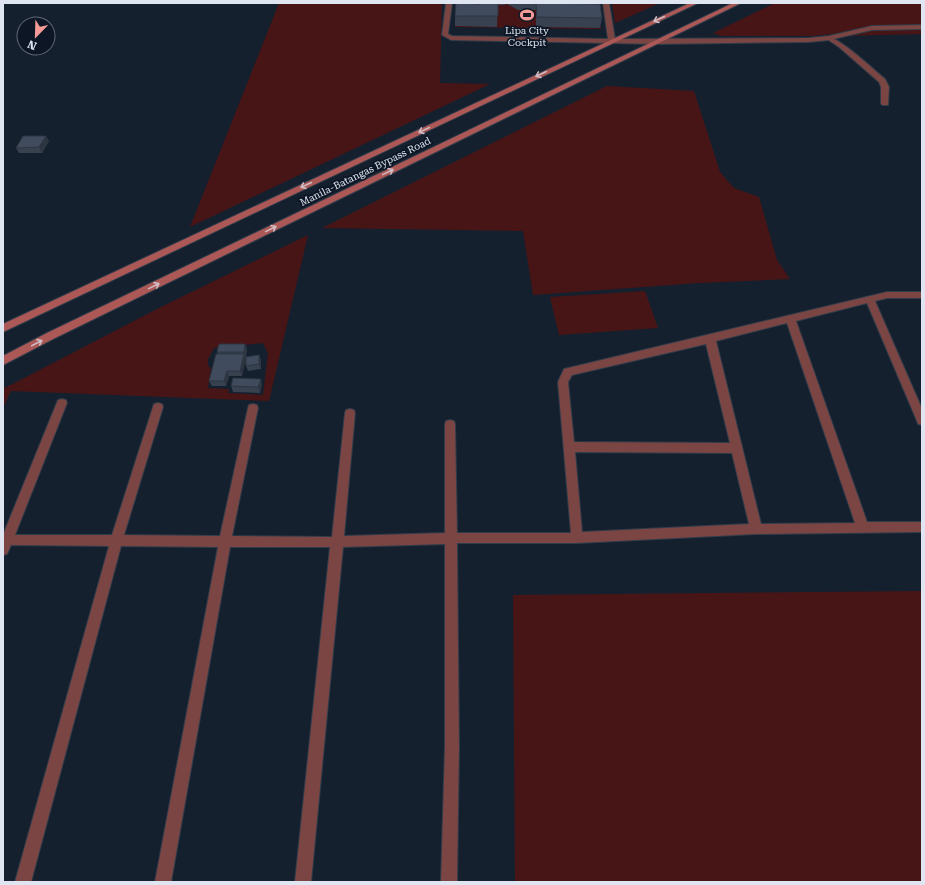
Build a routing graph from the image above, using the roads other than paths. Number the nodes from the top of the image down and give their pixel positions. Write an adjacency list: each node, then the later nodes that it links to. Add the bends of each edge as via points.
1 (449, 3): 7 (street, via 446,37)
2 (606, 3): 7 (street)
3 (695, 3): 7 (main road, Manila-Batangas Bypass Road, one-way to 7)
4 (738, 3): 8 (main road, Manila-Batangas Bypass Road)
5 (922, 27): 6 (street, via 872,28)
6 (828, 38): 8 (street); 9 (street, via 843,47 882,81 885,87)
7 (612, 41): 8 (street); 13 (main road, Manila-Batangas Bypass Road, one-way to 13)
8 (656, 42): 15 (main road, Manila-Batangas Bypass Road, one-way to 8)
9 (885, 104)
10 (922, 295): 11 (street, via 895,294)
11 (870, 300): 12 (street); 20 (street)
12 (790, 319): 14 (street); 25 (street)
13 (3, 328)
14 (710, 339): 22 (street, via 568,372 563,382); 23 (street)
15 (3, 361)
16 (62, 403): 32 (street)
17 (158, 406): 30 (street)
18 (253, 408): 29 (street)
19 (350, 413): 31 (street)
20 (922, 421)
21 (450, 424): 27 (street)
22 (570, 447): 23 (street); 28 (street)
23 (736, 448): 26 (street)
24 (922, 527): 25 (street)
25 (863, 528): 26 (street)
26 (756, 530): 28 (street)
27 (451, 538): 28 (street); 31 (street); 36 (street, via 452,746)
28 (577, 538)
29 (225, 541): 30 (street); 31 (street); 34 (street)
30 (116, 542): 32 (street); 33 (street)
31 (338, 542): 35 (street)
32 (5, 545)
33 (23, 882)
34 (163, 882)
35 (303, 882)
36 (449, 882)

